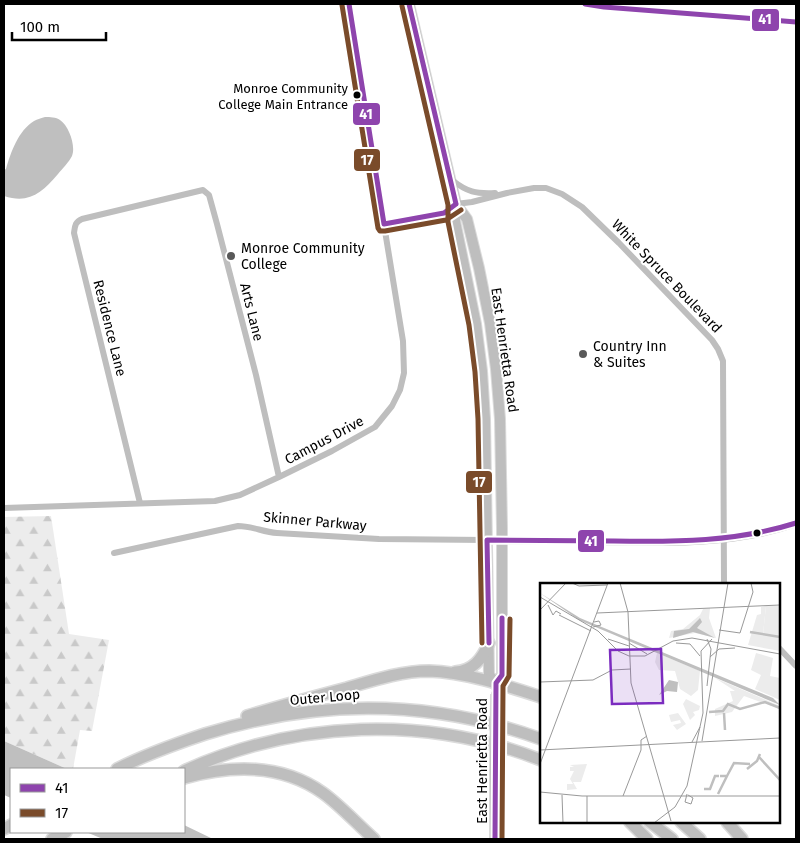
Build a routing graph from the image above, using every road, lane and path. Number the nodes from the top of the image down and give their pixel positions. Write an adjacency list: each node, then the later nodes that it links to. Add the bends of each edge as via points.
1 (349, 4): 9 (street, Campus Drive, via 403,341 404,373 396,398 375,427)
2 (408, 4): 5 (main road, East Henrietta Road)
3 (585, 4): 4 (street)
4 (796, 22)
5 (449, 179): 6 (street, White Spruce Boulevard, via 470,192); 7 (main road, East Henrietta Road)
6 (507, 193): 7 (street, White Spruce Boulevard); 13 (street, White Spruce Boulevard, via 539,187 571,199 634,258 712,340 723,361)
7 (456, 204): 14 (main road, East Henrietta Road, via 455,221 482,371); 15 (main road, East Henrietta Road, via 467,218 490,323 500,419)
8 (140, 205): 9 (street, Arts Lane, via 203,190 209,194); 10 (street, Residence Lane, via 77,221 74,233)
9 (279, 477): 10 (street, Campus Drive, via 240,496 215,501)
10 (140, 504): 11 (street, Campus Drive)
11 (4, 508)
12 (796, 523): 13 (street, via 759,534)
13 (724, 539): 15 (street); 17 (street, White Spruce Boulevard)
14 (487, 540): 15 (street); 16 (street, Skinner Parkway, via 379,539 266,532 238,526); 18 (main road, East Henrietta Road)
15 (502, 541): 22 (main road, East Henrietta Road, via 502,676)
16 (114, 553)
17 (724, 583)
18 (489, 643): 21 (highway, via 480,660 469,669); 22 (main road, East Henrietta Road, via 489,675)
19 (780, 649): 20 (street)
20 (796, 666)
21 (440, 672): 22 (highway, via 468,677); 27 (highway, via 394,675 231,720 175,741)
22 (496, 689): 23 (highway); 39 (main road, East Henrietta Road, bridge)
23 (540, 697)
24 (422, 732): 26 (highway, via 478,740); 28 (highway, via 483,746); 29 (highway, via 359,729 302,735 240,749)
25 (540, 739): 27 (highway, Outer Loop, via 496,724 451,715 405,709 347,709 288,715 238,725 176,744)
26 (540, 760)
27 (121, 767)
28 (540, 768)
29 (185, 771)
30 (185, 778): 38 (highway, via 246,768 287,774 322,793)
31 (624, 823): 40 (highway)
32 (631, 823): 41 (highway)
33 (651, 823): 42 (highway)
34 (682, 823): 43 (highway)
35 (728, 823): 44 (highway)
36 (64, 833): 37 (highway)
37 (52, 839)
38 (374, 839)
39 (495, 839)
40 (636, 839)
41 (647, 839)
42 (672, 839)
43 (700, 839)
44 (742, 839)

